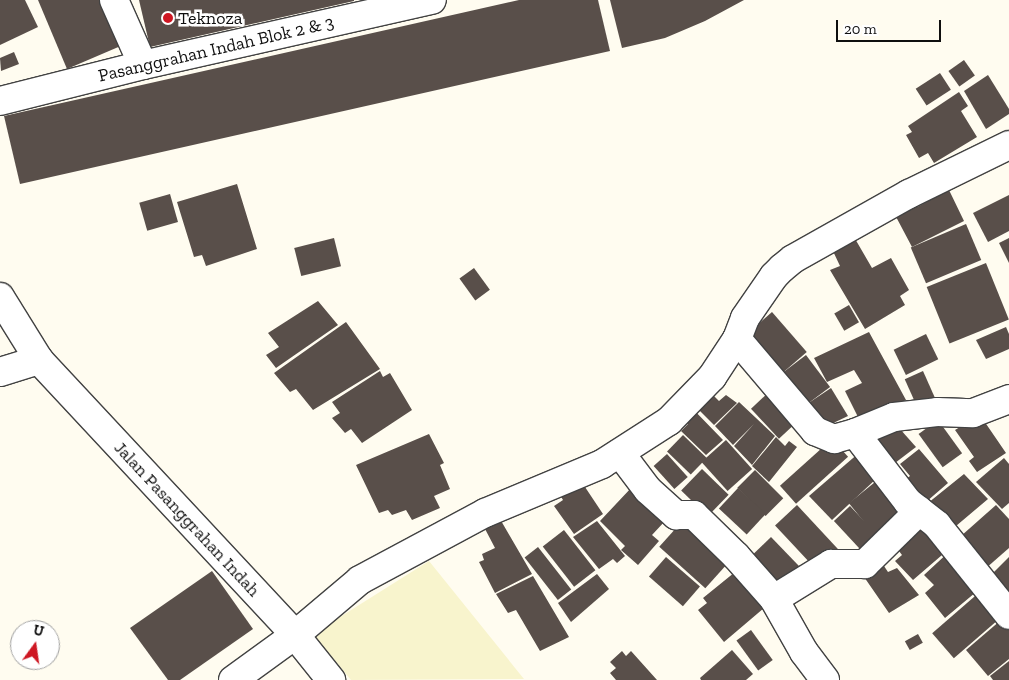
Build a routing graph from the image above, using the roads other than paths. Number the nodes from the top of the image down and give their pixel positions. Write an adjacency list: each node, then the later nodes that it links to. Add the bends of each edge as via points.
1 (114, 0): 3 (street)
2 (432, 0): 3 (street, Pasanggrahan Indah Blok 2 & 3)
3 (143, 65): 4 (street, Pasanggrahan Indah Blok 2 & 3)
4 (0, 100)
5 (1009, 145): 7 (street, via 910,194 793,259 774,276 745,318)
6 (0, 297): 8 (street, Jalan Pasanggrahan Indah)
7 (736, 339): 11 (street, via 815,431 834,439); 12 (street, via 712,376 669,421)
8 (39, 360): 9 (street); 16 (street, Jalan Pasanggrahan Indah)
9 (0, 372)
10 (1009, 399): 11 (street, via 974,413 937,412 894,417)
11 (854, 433): 13 (street, via 908,502)
12 (620, 453): 14 (street, via 648,490 676,515 694,515); 16 (street, via 602,464 485,513 360,580)
13 (919, 511): 14 (street, via 865,564 831,564); 15 (street, via 937,525)
14 (774, 599): 19 (street, via 804,652)
15 (1009, 615)
16 (295, 635): 17 (street); 18 (street, Jalan Pasanggrahan Indah)
17 (232, 680)
18 (331, 680)
19 (825, 680)

